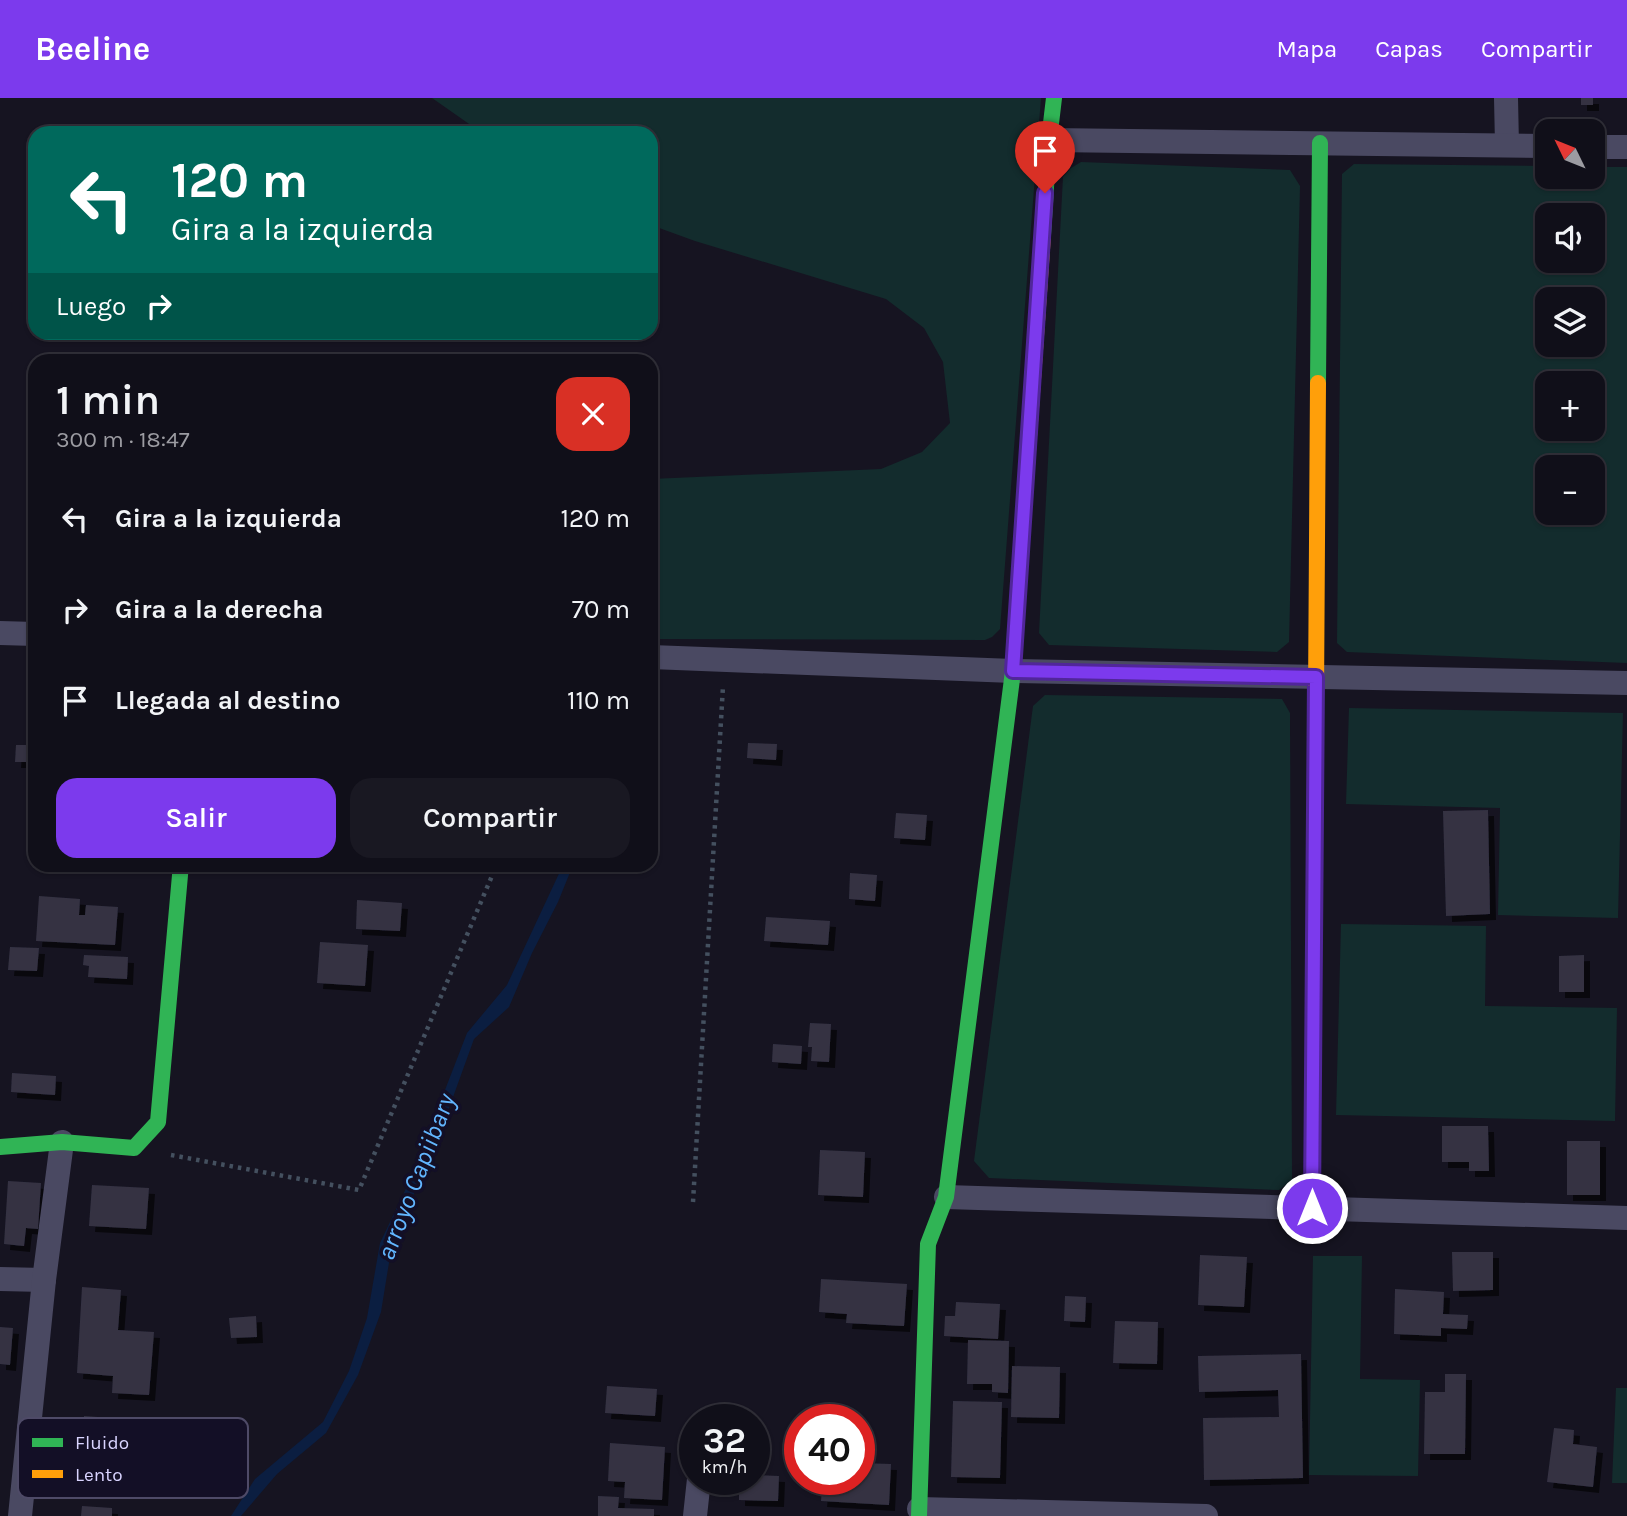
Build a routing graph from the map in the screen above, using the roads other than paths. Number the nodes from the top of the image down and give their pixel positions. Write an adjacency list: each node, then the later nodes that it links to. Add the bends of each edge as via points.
1 (1054, 98): 3 (street)
2 (1506, 98): 5 (street)
3 (1049, 139): 4 (street); 12 (street)
4 (1320, 143): 5 (street); 13 (street)
5 (1507, 145): 6 (street)
6 (1535, 146)
7 (1605, 147): 8 (street)
8 (1627, 147)
9 (0, 633): 10 (street)
10 (28, 634)
11 (658, 657): 12 (street)
12 (1013, 671): 13 (street); 18 (street)
13 (1316, 677): 14 (street); 19 (street)
14 (1627, 683)
15 (180, 872): 16 (street, via 158,1122 134,1147)
16 (62, 1142): 17 (street); 22 (street)
17 (0, 1147)
18 (946, 1197): 19 (street); 26 (street, via 928,1244)
19 (1312, 1208): 20 (street)
20 (1627, 1218)
21 (0, 1279): 22 (street)
22 (44, 1280): 23 (street)
23 (30, 1418)
24 (697, 1495): 28 (street)
25 (22, 1498): 27 (street)
26 (919, 1512): 29 (street)
27 (20, 1516)
28 (695, 1516)
29 (1206, 1516)

